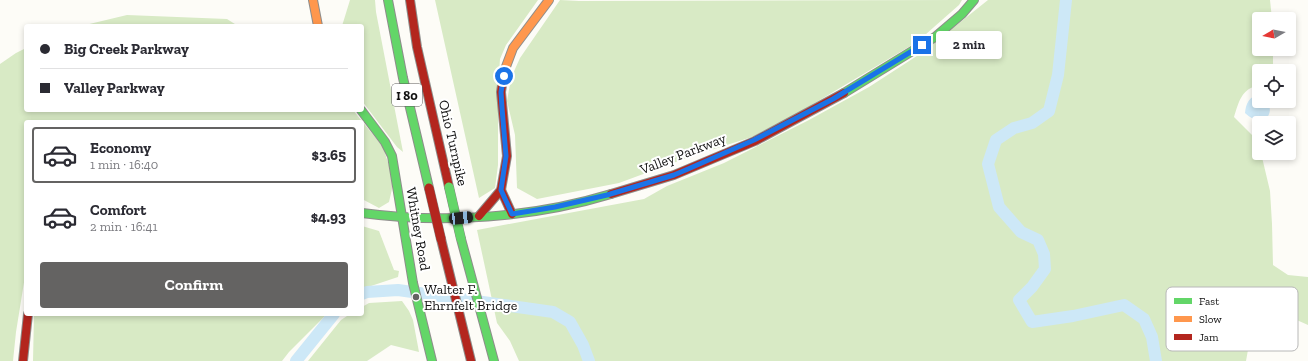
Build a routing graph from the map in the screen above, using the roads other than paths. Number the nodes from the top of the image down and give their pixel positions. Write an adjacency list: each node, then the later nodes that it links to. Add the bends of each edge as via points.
1 (313, 0): 6 (main road)
2 (388, 0): 16 (main road, I 80, bridge, via 403,78)
3 (410, 0): 17 (main road, Ohio Turnpike / I 80, bridge, via 417,47 461,239)
4 (549, 0): 8 (main road, via 513,48 504,76 501,92 506,156)
5 (974, 0): 10 (main road, Valley Parkway, via 935,37 846,92 754,140 674,175 615,193)
6 (318, 24)
7 (363, 112): 12 (main road, Whitney Road, via 386,142 392,156)
8 (501, 190): 10 (main road); 11 (main road)
9 (364, 213): 12 (main road, Valley Parkway)
10 (512, 214): 11 (main road, Valley Parkway)
11 (479, 216): 12 (main road, Valley Parkway)
12 (402, 218): 15 (main road, Whitney Road, via 413,283)
13 (28, 316): 14 (main road)
14 (23, 361)
15 (432, 361)
16 (471, 361)
17 (494, 361)

